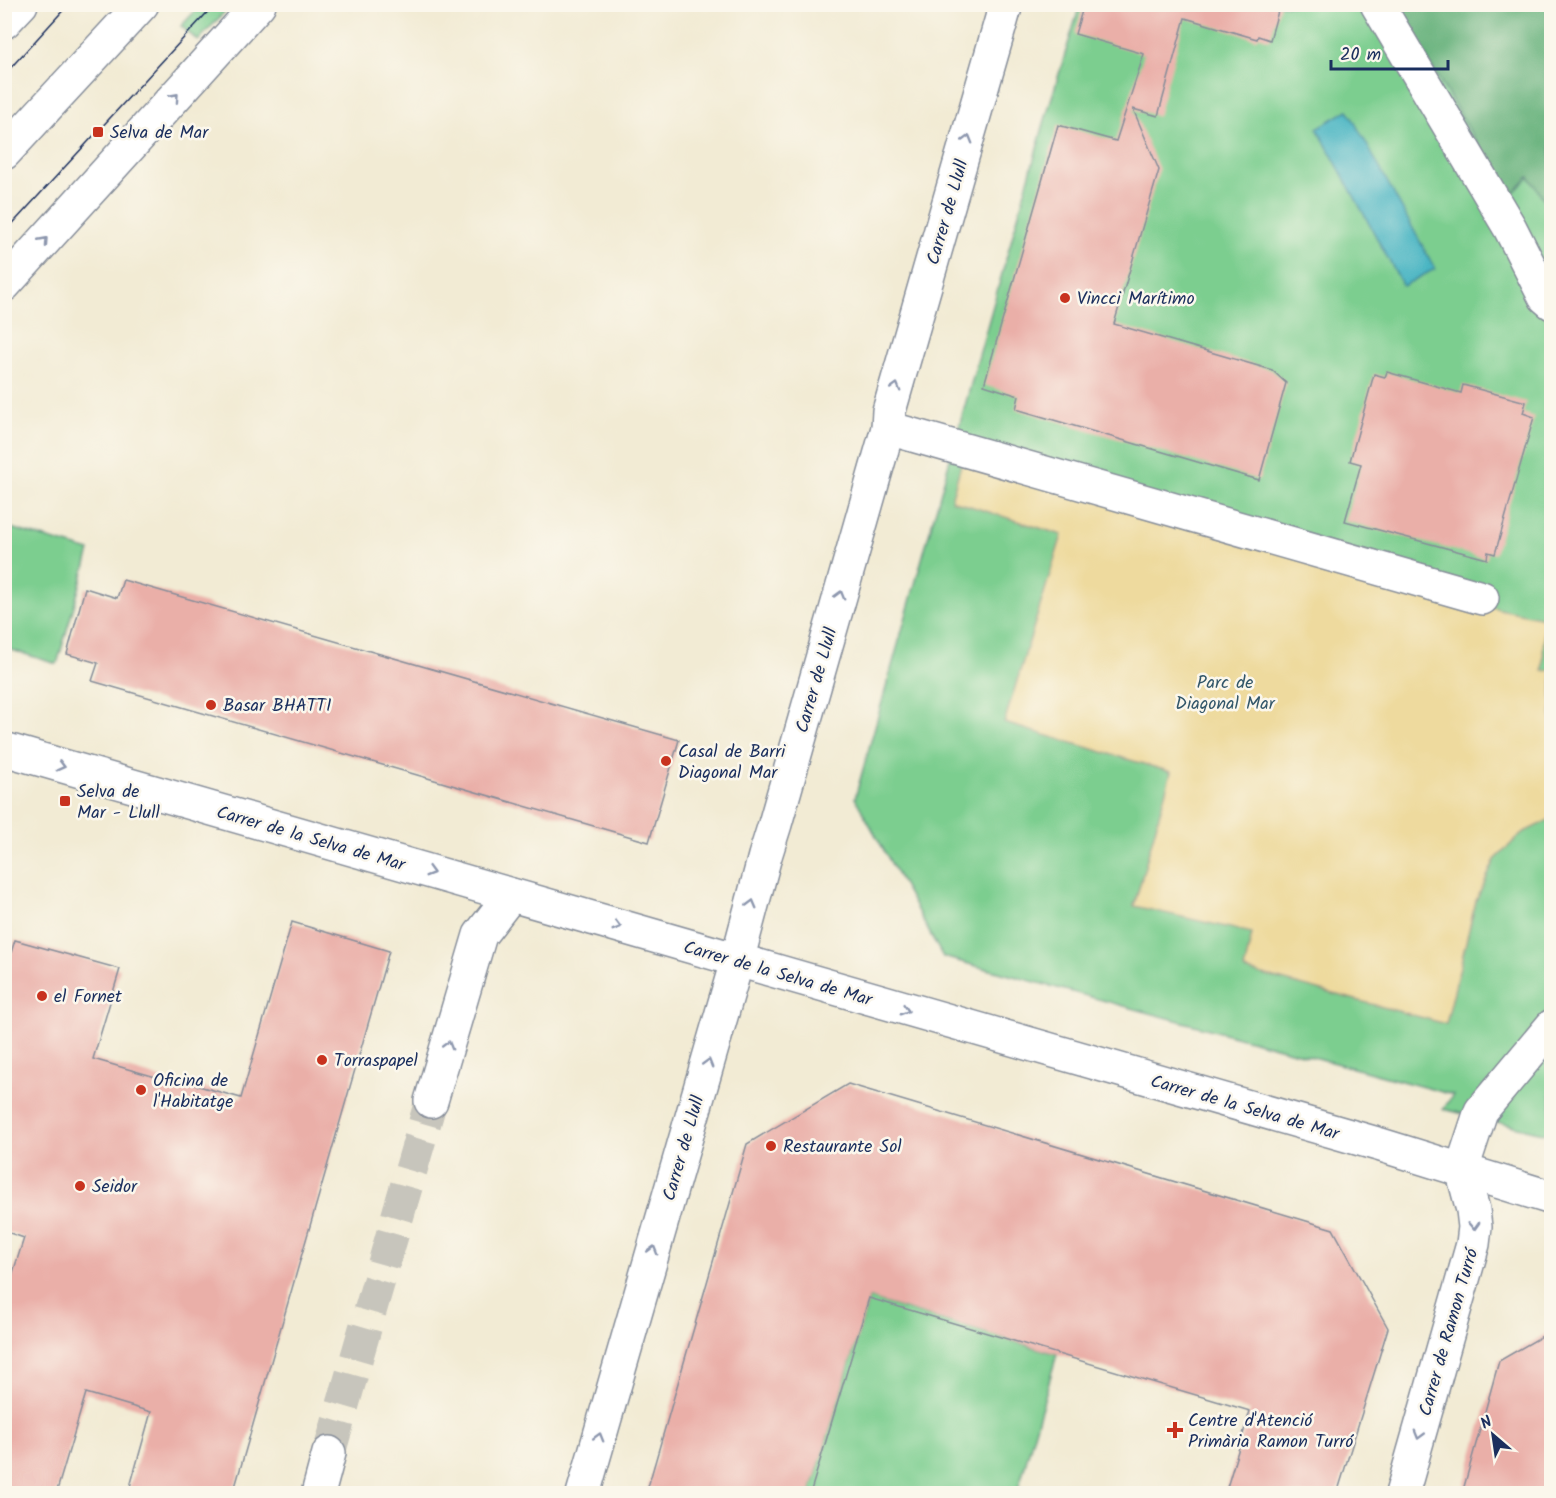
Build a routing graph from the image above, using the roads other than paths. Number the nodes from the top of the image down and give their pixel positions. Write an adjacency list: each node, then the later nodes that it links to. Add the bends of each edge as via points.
1 (21, 4): 6 (street)
2 (141, 4): 7 (street)
3 (259, 4): 8 (street, one-way to 3)
4 (1006, 4): 10 (street, Carrer de Llull, one-way to 4, via 889,411)
5 (1377, 4): 9 (street)
6 (4, 22)
7 (4, 153)
8 (4, 285)
9 (1551, 303)
10 (888, 428): 11 (street); 14 (street, Carrer de Llull, one-way to 10)
11 (1482, 598)
12 (4, 749): 13 (street, Carrer de la Selva de Mar, one-way to 13)
13 (511, 895): 14 (street, Carrer de la Selva de Mar, one-way to 14); 16 (street, one-way to 13, via 480,936)
14 (737, 961): 17 (street, Carrer de la Selva de Mar, one-way to 17); 21 (street, Carrer de Llull, one-way to 14)
15 (1551, 1026): 17 (street, via 1481,1111)
16 (431, 1101)
17 (1462, 1169): 18 (street, Carrer de la Selva de Mar); 22 (street, Carrer de Ramon Turró, one-way to 22, via 1473,1210 1473,1244)
18 (1551, 1198)
19 (329, 1453): 20 (street)
20 (318, 1494)
21 (583, 1494)
22 (1402, 1494)

